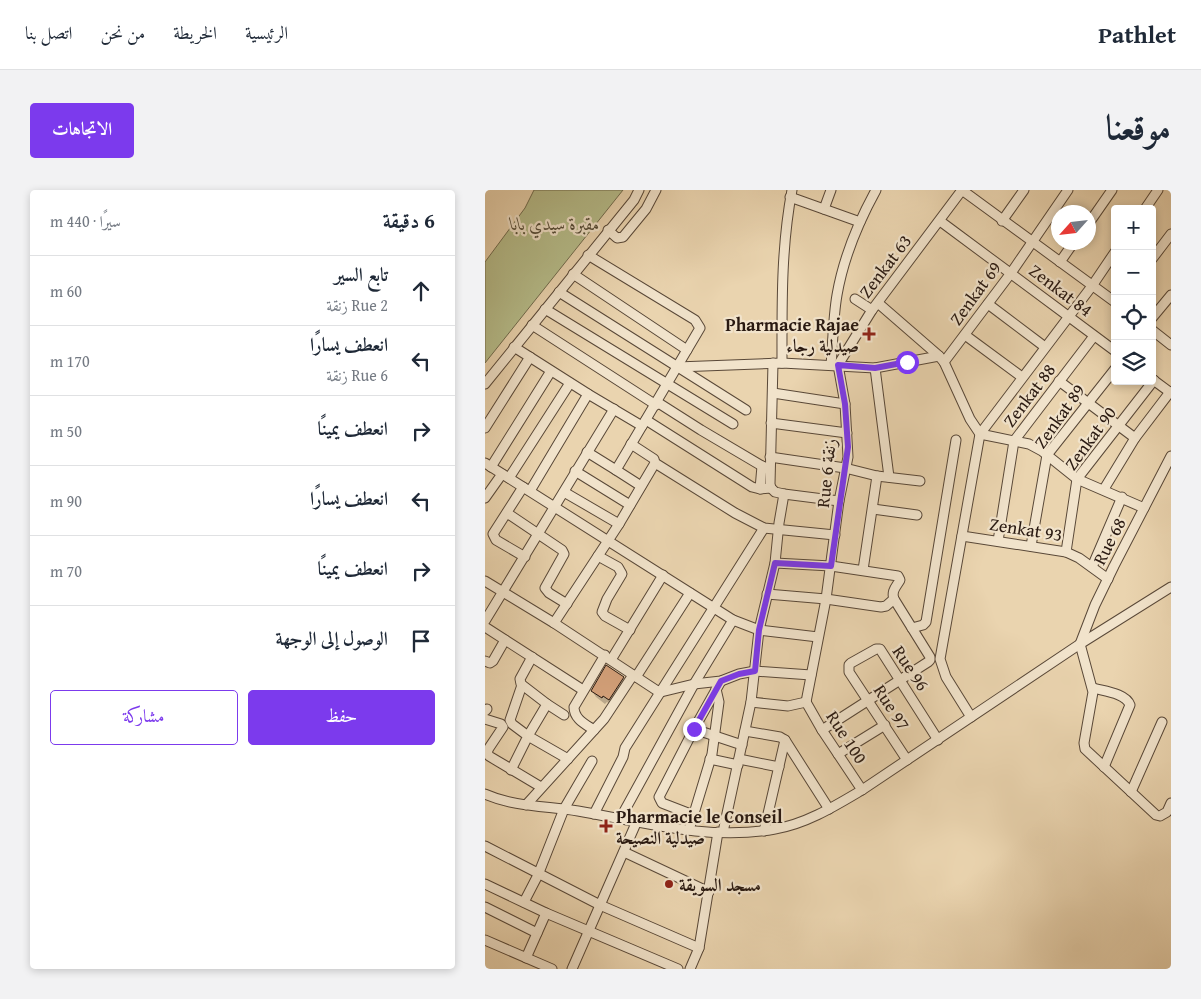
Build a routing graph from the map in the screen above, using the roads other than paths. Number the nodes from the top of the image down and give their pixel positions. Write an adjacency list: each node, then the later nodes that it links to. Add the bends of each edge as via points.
1 (639, 190): 17 (street)
2 (656, 190): 17 (street, via 623,237 617,238)
3 (831, 190): 12 (street)
4 (876, 190): 16 (street, Rue 6 زنقة)
5 (962, 190): 14 (street, Zenkat 63); 15 (street)
6 (1024, 190): 15 (street)
7 (1068, 190): 19 (street, Zenkat 69)
8 (1113, 190): 13 (street)
9 (1158, 190): 11 (street)
10 (791, 194): 12 (street); 48 (street, via 782,263)
11 (1148, 205)
12 (824, 209): 16 (street)
13 (1096, 213)
14 (940, 220): 25 (street, Zenkat 84); 33 (street, Zenkat 63)
15 (1002, 220): 19 (street)
16 (860, 222): 49 (street, Rue 6 زنقة, via 837,296)
17 (608, 230): 22 (street)
18 (1171, 234): 21 (street)
19 (1032, 242): 24 (street); 25 (street, Zenkat 69)
20 (1068, 250): 24 (street)
21 (1156, 254)
22 (588, 255): 26 (street); 45 (street, via 695,320 699,330)
23 (1111, 258): 27 (street)
24 (1060, 262): 27 (street)
25 (1011, 272): 32 (street, Zenkat 69); 36 (street, Zenkat 84)
26 (573, 274): 28 (street); 45 (street)
27 (1092, 286): 31 (street); 36 (street)
28 (559, 292): 34 (street); 50 (street)
29 (1171, 295): 35 (street)
30 (855, 299): 33 (street)
31 (1111, 299)
32 (988, 304): 39 (street, Zenkat 69); 43 (street)
33 (875, 306): 47 (street); 49 (street, Zenkat 63)
34 (545, 309): 37 (street); 59 (street)
35 (1156, 313)
36 (1069, 316): 40 (street, Zenkat 84); 43 (street)
37 (532, 325): 42 (street); 65 (street)
38 (1156, 333): 41 (street)
39 (965, 335): 47 (street, Zenkat 69); 54 (street)
40 (1094, 336): 44 (street, Zenkat 84); 55 (street, Zenkat 88)
41 (1171, 344)
42 (514, 347): 46 (street); 58 (street)
43 (1045, 347): 54 (street)
44 (1111, 348)
45 (687, 350): 50 (street)
46 (530, 357): 52 (street); 73 (street)
47 (942, 359): 51 (street); 75 (street)
48 (777, 363): 49 (street); 50 (street); 61 (street)
49 (835, 365): 51 (street); 66 (street, Rue 6 زنقة)
50 (677, 367): 59 (street); 68 (street)
51 (875, 368): 92 (street)
52 (551, 371): 57 (street); 85 (street)
53 (1111, 373): 64 (street, Zenkat 89)
54 (1022, 377): 75 (street)
55 (1059, 381): 64 (street); 78 (street, Zenkat 88)
56 (1156, 382): 62 (street)
57 (570, 383): 63 (street); 90 (street)
58 (485, 384)
59 (667, 384): 65 (street); 71 (street)
60 (1149, 385): 72 (street, Zenkat 90)
61 (773, 393): 66 (street); 70 (street)
62 (1171, 393): 76 (street)
63 (588, 394): 67 (street); 97 (street)
64 (1087, 402): 72 (street); 81 (street, Zenkat 89)
65 (656, 403): 69 (street); 86 (street)
66 (845, 404): 74 (street, Rue 6 زنقة)
67 (614, 409): 69 (street); 80 (street)
68 (746, 410)
69 (644, 423): 79 (street); 98 (street, via 752,487)
70 (771, 423): 74 (street); 83 (street)
71 (733, 424)
72 (1118, 426): 76 (street); 93 (street, Zenkat 90)
73 (485, 428)
74 (847, 433): 87 (street, Rue 6 زنقة)
75 (980, 434): 78 (street); 116 (street)
76 (1135, 438): 99 (street)
77 (956, 440): 141 (street, via 926,622)
78 (1014, 441): 81 (street, via 1029,444); 118 (street, Zenkat 88)
79 (631, 444): 84 (street, via 655,459); 88 (street)
80 (587, 452): 88 (street); 89 (street)
81 (1047, 456): 93 (street); 119 (street, Zenkat 89)
82 (1171, 456): 107 (street, Rue 68)
83 (770, 457): 86 (street); 87 (street)
84 (655, 463): 95 (street); 112 (street)
85 (488, 465): 90 (street)
86 (766, 467): 96 (street); 98 (street)
87 (845, 468): 91 (street); 104 (street, Rue 6 زنقة)
88 (616, 470): 95 (street)
89 (575, 471): 100 (street); 105 (street)
90 (506, 476): 97 (street); 103 (street)
91 (877, 476): 92 (street); 108 (street)
92 (889, 477): 94 (street)
93 (1077, 479): 99 (street); 120 (street, Zenkat 90)
94 (920, 481)
95 (641, 486): 105 (street)
96 (771, 488): 98 (street); 101 (street)
97 (526, 489): 106 (street); 109 (street)
98 (761, 489)
99 (1104, 490): 102 (street)
100 (564, 492): 106 (street); 111 (street)
101 (784, 494): 104 (street); 113 (street)
102 (1122, 497): 107 (street); 125 (street)
103 (485, 498)
104 (839, 501): 115 (street, Rue 6 زنقة)
105 (630, 505): 111 (street)
106 (555, 507): 114 (street); 117 (street)
107 (1144, 508): 128 (street, Rue 68)
108 (873, 509): 110 (street); 126 (street)
109 (507, 513): 114 (street); 122 (street, via 494,537)
110 (917, 515)
111 (619, 524): 117 (street)
112 (764, 528): 113 (street); 137 (street)
113 (778, 529): 115 (street); 123 (street)
114 (539, 534): 122 (street); 136 (street, via 564,553 545,588)
115 (835, 535): 124 (street, Rue 6 زنقة)
116 (962, 536): 118 (street, Zenkat 93); 166 (street, via 940,659 946,677)
117 (608, 541): 121 (street); 127 (street)
118 (998, 541): 119 (street, Zenkat 93)
119 (1031, 546): 120 (street, Zenkat 93)
120 (1066, 552): 125 (street, Zenkat 93)
121 (598, 556): 136 (street); 142 (street, via 622,574 602,612)
122 (525, 557): 131 (street)
123 (775, 563): 124 (street); 133 (street)
124 (831, 566): 126 (street); 134 (street, Rue 6 زنقة)
125 (1092, 567): 128 (street, Zenkat 93)
126 (863, 570): 135 (street, via 900,577)
127 (663, 576): 132 (street); 142 (street)
128 (1108, 579): 146 (street, Rue 68)
129 (485, 581): 131 (street)
130 (1171, 587): 146 (street)
131 (503, 592): 139 (street); 140 (street)
132 (690, 593): 137 (street); 152 (street)
133 (767, 594): 134 (street); 143 (street)
134 (826, 599): 135 (street, via 881,606 886,606); 144 (street, Rue 6 زنقة)
135 (893, 599): 141 (street)
136 (567, 604): 140 (street)
137 (713, 607): 138 (street); 160 (street)
138 (733, 620): 143 (street); 155 (street)
139 (485, 621): 145 (street)
140 (554, 623): 148 (street)
141 (912, 628): 154 (street, via 930,660)
142 (630, 630): 148 (street)
143 (759, 630): 144 (street); 150 (street)
144 (819, 637): 153 (street, Rue 6 زنقة)
145 (505, 640): 147 (street); 149 (street, via 493,661)
146 (1080, 644): 158 (street); 166 (street)
147 (532, 657): 156 (street, via 520,679); 159 (street)
148 (608, 658): 152 (street); 159 (street)
149 (485, 661)
150 (755, 671): 153 (street); 157 (street, via 739,674); 162 (street)
151 (849, 672): 154 (street, Rue 96, via 851,663 878,648); 161 (street, Rue 97)
152 (635, 676): 160 (street); 171 (street)
153 (811, 676): 163 (street, Rue 6 زنقة)
154 (900, 680): 161 (street); 177 (street, Rue 96)
155 (694, 684): 157 (street); 160 (street); 198 (street)
156 (521, 685): 164 (street); 174 (street, via 510,720)
157 (719, 685): 170 (street); 175 (street)
158 (1093, 688): 185 (street, via 1085,747); 185 (street, via 1124,697 1130,704)
159 (583, 690): 171 (street, via 573,711 577,718)
160 (661, 692): 196 (street, via 625,748)
161 (869, 700): 169 (street, Rue 97); 172 (street)
162 (751, 702): 163 (street, via 788,706); 173 (street)
163 (806, 702): 172 (street, Rue 100)
164 (547, 704): 165 (street); 174 (street)
165 (564, 715)
166 (971, 717): 177 (street)
167 (485, 719): 187 (street, via 503,727 488,754)
168 (1162, 722): 190 (street)
169 (885, 725): 179 (street); 182 (street, Rue 97)
170 (694, 729): 175 (street); 197 (street, via 659,797 662,803)
171 (594, 730): 180 (street)
172 (822, 730): 179 (street, Rue 100)
173 (745, 731): 176 (street); 178 (street)
174 (528, 736): 180 (street); 187 (street)
175 (714, 737): 178 (street); 181 (street)
176 (785, 740): 186 (street); 195 (street)
177 (937, 740): 182 (street)
178 (742, 745): 184 (street)
179 (838, 754): 189 (street, Rue 100)
180 (568, 759): 188 (street)
181 (710, 759): 184 (street); 197 (street)
182 (907, 760): 189 (street)
183 (592, 762): 194 (street)
184 (739, 762): 186 (street); 202 (street)
185 (1103, 766): 190 (street)
186 (779, 767): 201 (street)
187 (511, 770): 188 (street)
188 (541, 787): 193 (street)
189 (862, 790): 195 (street)
190 (1131, 792): 192 (street, via 1159,816 1167,812)
191 (485, 794): 193 (street)
192 (1171, 803)
193 (526, 805): 194 (street)
194 (564, 809): 196 (street); 205 (street)
195 (829, 810): 201 (street, via 795,824)
196 (594, 814): 198 (street)
197 (693, 815): 200 (street)
198 (620, 818): 199 (street)
199 (637, 821): 200 (street); 204 (street)
200 (689, 830): 202 (street)
201 (764, 831): 202 (street)
202 (721, 832): 207 (street)
203 (485, 846): 205 (street)
204 (624, 852): 207 (street); 209 (street)
205 (538, 875): 208 (street); 209 (street)
206 (485, 884): 208 (street)
207 (709, 892): 215 (street)
208 (523, 902): 211 (street)
209 (600, 905): 212 (street); 215 (street)
210 (485, 907): 213 (street)
211 (546, 913): 212 (street); 213 (street)
212 (589, 931): 218 (street); 219 (street)
213 (537, 933): 216 (street)
214 (485, 940): 216 (street)
215 (699, 948): 220 (street)
216 (526, 958): 217 (street)
217 (546, 968)
218 (572, 969)
219 (678, 969)
220 (691, 969)

